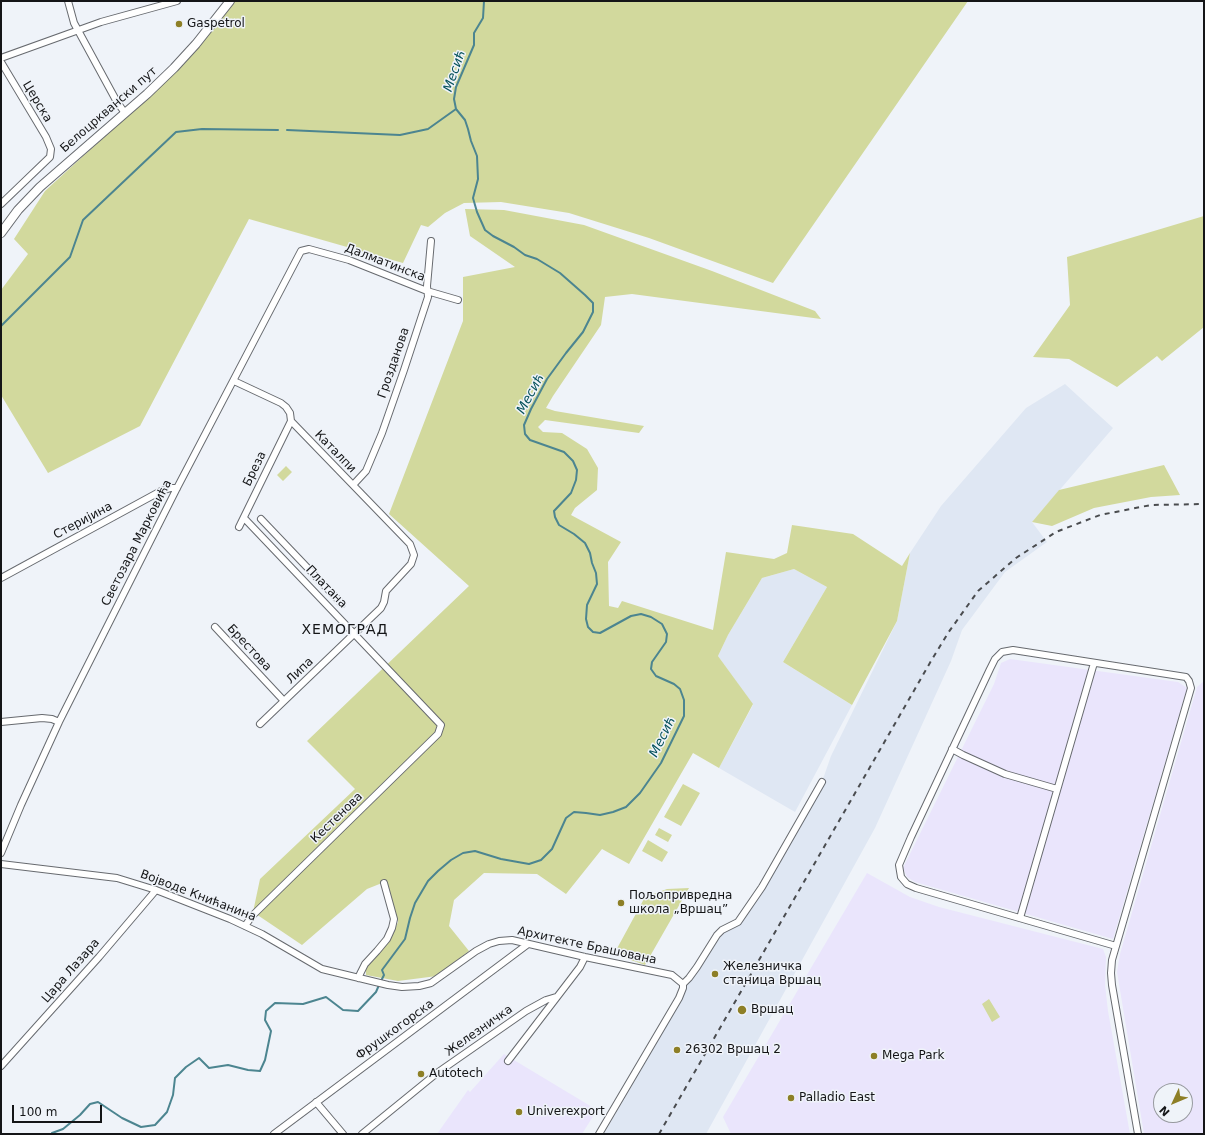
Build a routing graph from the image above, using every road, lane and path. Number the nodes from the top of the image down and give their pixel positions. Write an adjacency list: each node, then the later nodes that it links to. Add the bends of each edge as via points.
1 (68, 1): 4 (street)
2 (177, 1): 4 (street)
3 (230, 1): 7 (main road, Белоцрквански пут, via 182,60)
4 (78, 30): 5 (street); 7 (street)
5 (1, 58)
6 (1, 62): 8 (street, Церска, via 52,149 50,157)
7 (125, 113): 9 (main road, Белоцрквански пут, via 40,187)
8 (1, 204)
9 (1, 233)
10 (431, 241): 12 (street, Грозданова)
11 (304, 250): 12 (street, Далматинска, via 309,249 349,260); 14 (street, Светозара Марковића, via 300,253)
12 (427, 291): 13 (street, Далматинска); 16 (street, Грозданова, via 426,304 382,433 366,471)
13 (458, 300)
14 (234, 381): 15 (street, Каталпи, via 281,403 288,409); 17 (street, Светозара Марковића)
15 (290, 421): 16 (street, Каталпи); 18 (street, Бреза)
16 (353, 485): 22 (street, Каталпи, via 410,544)
17 (177, 488): 24 (street, Стеријина, via 161,492); 31 (street, Светозара Марковића)
18 (244, 518): 20 (street, Бреза); 23 (street, Платана)
19 (261, 519): 21 (street)
20 (239, 527)
21 (287, 547): 23 (street); 25 (street)
22 (414, 552): 27 (street, Липа, via 411,564 386,591 381,608)
23 (279, 554): 27 (street, Платана)
24 (1, 578)
25 (342, 604)
26 (214, 627): 29 (street, Брестова)
27 (355, 633): 29 (street, Липа); 33 (street, Платана)
28 (1094, 663): 34 (street, via 1013,650 1002,652 995,659); 36 (street); 44 (street, via 1186,676 1191,688)
29 (284, 701): 32 (street, Липа)
30 (1, 722): 31 (street, via 42,718)
31 (59, 722): 37 (street, Светозара Марковића)
32 (260, 724)
33 (441, 725): 42 (street, Кестенова, via 438,734 256,912)
34 (952, 749): 36 (street, via 1006,774); 41 (street, via 899,865 901,877 906,884 916,888)
35 (822, 782): 48 (street, via 762,887 738,922 717,935 698,967)
36 (1057, 789): 41 (street)
37 (1, 853)
38 (1, 864): 40 (street, Војводе Книћанина, via 117,878)
39 (384, 883): 46 (street, via 394,920 392,928 387,939 365,964)
40 (156, 890): 42 (street, Војводе Книћанина); 51 (street, Цара Лазара)
41 (1020, 918): 44 (street)
42 (245, 926): 46 (street, Војводе Книћанина, via 279,943 315,966)
43 (528, 944): 45 (street, Архитекте Брашована); 47 (street, Архитекте Брашована, via 512,940 489,944 432,983 402,987); 54 (street, Фрушкогорска)
44 (1116, 946): 59 (street, via 1112,960 1112,985)
45 (585, 957): 48 (street, Архитекте Брашована, via 672,975); 49 (street, via 580,968)
46 (358, 978): 47 (street, Војводе Книћанина)
47 (376, 982)
48 (683, 984): 58 (street, via 679,998)
49 (556, 997): 52 (street); 57 (street, Железничка, via 526,1012 436,1073)
50 (1, 1058): 51 (street)
51 (9, 1058): 53 (street, Цара Лазара)
52 (508, 1061)
53 (1, 1066)
54 (316, 1102): 55 (street, Фрушкогорска); 56 (street)
55 (274, 1134)
56 (343, 1134)
57 (362, 1134)
58 (599, 1134)
59 (1138, 1134)

